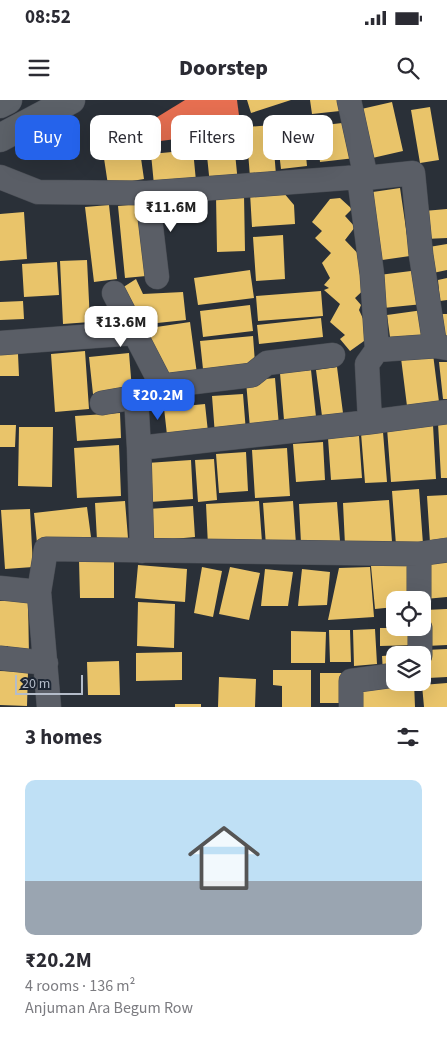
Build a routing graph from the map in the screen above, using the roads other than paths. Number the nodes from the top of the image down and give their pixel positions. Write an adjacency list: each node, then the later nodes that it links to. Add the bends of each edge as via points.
1 (8, 100): 4 (main road)
2 (71, 100): 5 (main road)
3 (349, 100): 7 (street)
4 (0, 104)
5 (0, 138)
6 (0, 177): 8 (street, via 38,192)
7 (362, 178): 8 (street); 13 (street, via 413,173 421,255); 14 (street)
8 (147, 193): 9 (street)
9 (157, 277)
10 (114, 293): 11 (street)
11 (135, 332): 12 (street); 16 (street)
12 (0, 343)
13 (441, 347): 14 (street)
14 (377, 350): 20 (street, via 368,364)
15 (333, 355): 16 (street, via 267,363 252,375)
16 (162, 386): 17 (street)
17 (136, 397): 18 (street); 21 (street)
18 (102, 403)
19 (447, 412): 20 (street)
20 (370, 422): 21 (street)
21 (139, 448): 23 (street)
22 (447, 550): 24 (street)
23 (142, 551): 24 (street); 27 (street, via 46,549)
24 (419, 554): 26 (street)
25 (0, 588): 27 (street)
26 (420, 591)
27 (40, 592): 29 (street)
28 (0, 658): 29 (street)
29 (46, 663): 31 (street)
30 (386, 676): 32 (street, via 351,682)
31 (50, 707)
32 (351, 707)

